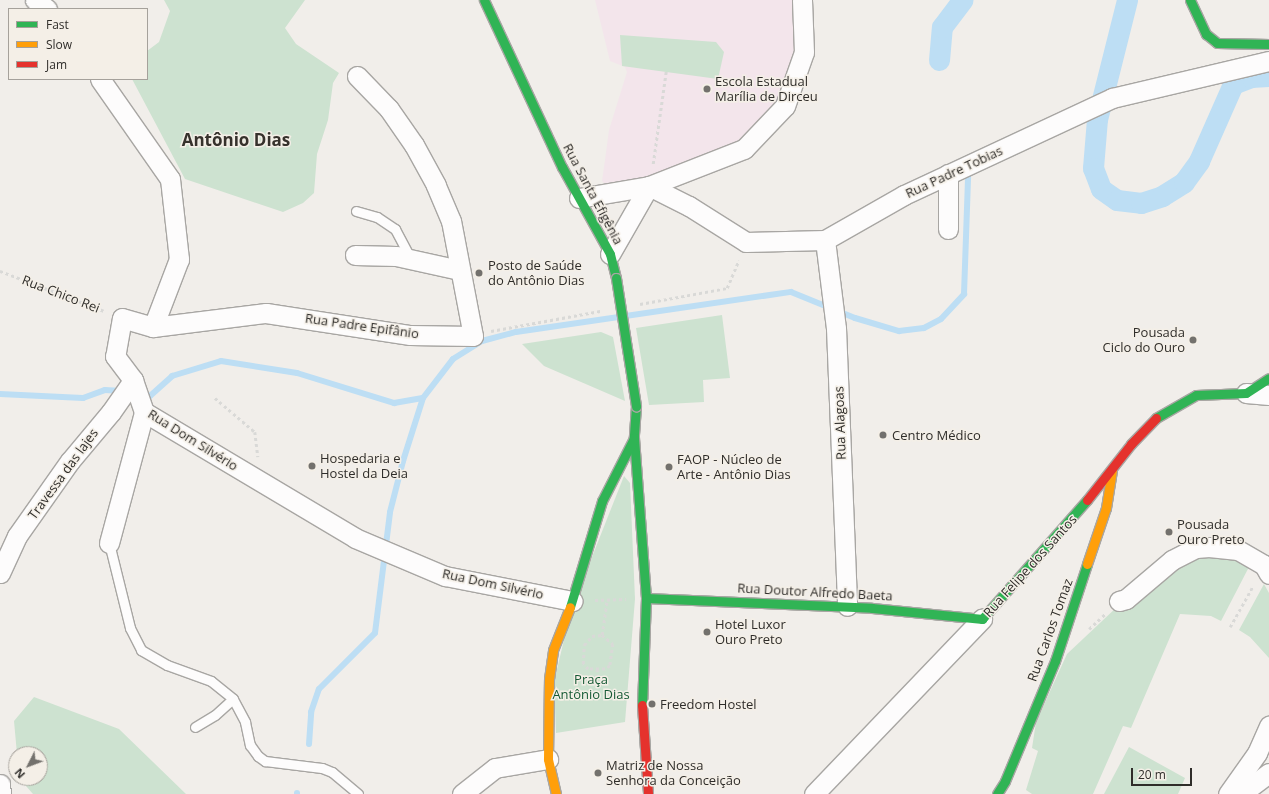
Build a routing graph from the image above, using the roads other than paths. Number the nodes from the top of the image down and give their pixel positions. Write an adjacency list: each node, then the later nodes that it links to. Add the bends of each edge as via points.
1 (35, 0): 5 (street)
2 (484, 0): 12 (street, Rua Santa Efigênia)
3 (802, 0): 11 (street, via 804,52 785,106 744,150)
4 (1190, 0): 6 (street, via 1206,34 1217,43)
5 (46, 8)
6 (1269, 44)
7 (1269, 61): 10 (street, Rua Padre Tobias, via 1112,98)
8 (357, 76): 19 (street, Rua Padre Epifânio, via 389,109 414,145 436,185 452,221 458,248)
9 (101, 80): 20 (street, via 170,179 179,259)
10 (948, 174): 14 (street); 15 (street, Rua Padre Tobias, via 904,195)
11 (649, 186): 12 (street); 15 (street, Rua Padre Tobias, via 689,206 746,242); 16 (street)
12 (579, 198): 16 (street, Rua Santa Efigênia)
13 (356, 211): 18 (lane, via 377,217 395,229)
14 (948, 229)
15 (825, 240): 34 (street, Rua Alagoas, via 836,328)
16 (610, 254): 26 (street, Rua Santa Efigênia, bridge, via 636,406)
17 (355, 255): 18 (street, via 382,254)
18 (411, 259): 19 (street)
19 (458, 270): 20 (street, Rua Padre Epifânio, via 468,302 473,336 410,335 266,313)
20 (152, 327): 22 (street, Rua Dom Silvério, via 122,318 115,356)
21 (1269, 378): 23 (street)
22 (133, 380): 25 (street, Rua Dom Silvério); 29 (street, Travessa das lajes, via 111,412 70,461)
23 (1246, 393): 24 (street, Rua Felipe dos Santos); 27 (street, Rua Felipe dos Santos, via 1196,395 1173,405 1130,444)
24 (1269, 395)
25 (144, 412): 28 (street); 32 (street, Rua Dom Silvério, via 355,538 446,576)
26 (634, 438): 31 (street); 32 (street, via 602,501)
27 (1112, 468): 35 (street, Rua Felipe dos Santos, via 1072,520); 48 (street, Rua Carlos Tomaz, via 1106,508 1055,661 1006,780)
28 (109, 543): 36 (lane, via 130,628 141,650 156,660 211,681)
29 (2, 561)
30 (1266, 569): 33 (street, via 1238,550 1196,548 1172,560 1126,599)
31 (646, 598): 34 (street, Rua Doutor Alfredo Baeta); 46 (street, via 642,727)
32 (573, 601): 39 (street, via 553,650 549,679)
33 (1119, 601)
34 (847, 606): 35 (street, Rua Doutor Alfredo Baeta)
35 (982, 619): 47 (street, Rua Felipe dos Santos)
36 (234, 699): 38 (lane, via 215,716); 43 (lane, via 245,722 250,745 258,756 265,761 322,768 332,772)
37 (1269, 726): 49 (street, via 1257,753)
38 (195, 727)
39 (548, 759): 44 (street, via 495,768); 45 (street)
40 (1269, 773): 50 (street)
41 (0, 784): 42 (street)
42 (1, 794)
43 (358, 794)
44 (462, 794)
45 (556, 794)
46 (648, 794)
47 (814, 794)
48 (997, 794)
49 (1228, 794)
50 (1241, 794)

